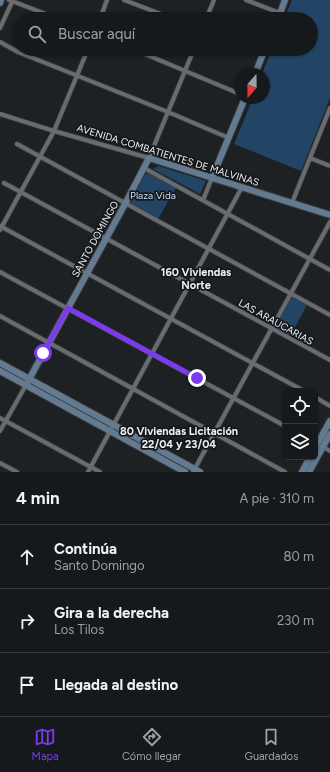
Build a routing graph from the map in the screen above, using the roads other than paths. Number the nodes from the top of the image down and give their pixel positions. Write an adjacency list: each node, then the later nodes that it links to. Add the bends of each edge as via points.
1 (1, 0): 8 (street)
2 (11, 0): 9 (street); 15 (street)
3 (107, 0): 10 (street)
4 (124, 0): 11 (street)
5 (214, 0): 12 (street)
6 (246, 0): 13 (street)
7 (285, 0): 14 (street)
8 (0, 3)
9 (41, 12)
10 (103, 12)
11 (156, 12)
12 (209, 12)
13 (271, 12)
14 (280, 12)
15 (0, 28)
16 (0, 42): 17 (street)
17 (12, 49)
18 (28, 56): 25 (street)
19 (85, 56): 25 (street)
20 (149, 56): 24 (street)
21 (191, 56): 24 (street, SANTO DOMINGO)
22 (262, 56): 23 (street)
23 (257, 68)
24 (185, 71): 26 (street); 29 (street, SANTO DOMINGO)
25 (77, 75): 29 (street); 33 (street)
26 (234, 91)
27 (243, 104): 34 (street)
28 (330, 108): 31 (street)
29 (168, 112): 34 (street); 37 (street, SANTO DOMINGO)
30 (0, 114): 33 (street, AVENIDA COMBATIENTES DE MALVINAS)
31 (325, 120): 32 (street); 38 (street)
32 (330, 122)
33 (54, 131): 36 (street); 37 (street, AVENIDA COMBATIENTES DE MALVINAS)
34 (229, 138): 41 (street)
35 (17, 144): 36 (street)
36 (40, 157): 44 (street); 47 (street)
37 (149, 158): 40 (street, SANTO DOMINGO); 41 (street, AVENIDA COMBATIENTES DE MALVINAS)
38 (310, 158): 39 (street); 46 (street)
39 (330, 166)
40 (144, 168): 45 (street); 47 (street, SANTO DOMINGO)
41 (212, 178): 43 (street, AVENIDA COMBATIENTES DE MALVINAS); 45 (street)
42 (4, 183): 44 (street, LAS ARAUCARIAS)
43 (242, 188): 46 (street, AVENIDA COMBATIENTES DE MALVINAS); 48 (street)
44 (21, 192): 51 (street); 52 (street, LAS ARAUCARIAS)
45 (203, 200): 48 (street)
46 (292, 203): 49 (street, AVENIDA COMBATIENTES DE MALVINAS)
47 (125, 204): 52 (street, SANTO DOMINGO); 53 (street)
48 (228, 214): 53 (street); 54 (street)
49 (330, 214)
50 (330, 222): 54 (street)
51 (1, 227): 57 (street)
52 (106, 238): 57 (street, SANTO DOMINGO); 58 (street, LAS ARAUCARIAS)
53 (209, 249): 58 (street); 59 (street)
54 (310, 259): 55 (street); 59 (street)
55 (330, 270)
56 (0, 272): 60 (street)
57 (87, 273): 60 (street, SANTO DOMINGO); 63 (street)
58 (190, 284): 63 (street); 64 (street, LAS ARAUCARIAS)
59 (290, 294): 61 (street); 64 (street)
60 (68, 308): 65 (street, SANTO DOMINGO); 66 (street)
61 (330, 315)
62 (0, 316): 65 (street)
63 (171, 319): 66 (street); 69 (street)
64 (271, 328): 67 (street, LAS ARAUCARIAS); 69 (street)
65 (49, 343): 71 (street, SANTO DOMINGO); 72 (street)
66 (152, 354): 72 (street); 74 (street)
67 (330, 360)
68 (0, 363): 71 (street)
69 (252, 363): 73 (street); 74 (street)
70 (0, 371): 71 (street)
71 (27, 382): 78 (street, SANTO DOMINGO); 81 (street)
72 (133, 388): 81 (street); 83 (street)
73 (298, 388)
74 (233, 398): 80 (street); 83 (street)
75 (318, 399): 76 (street)
76 (330, 406)
77 (0, 418): 78 (street)
78 (6, 421): 82 (street, SANTO DOMINGO); 90 (street)
79 (330, 421): 85 (street)
80 (282, 424)
81 (112, 428): 90 (street); 91 (street); 95 (street)
82 (0, 431)
83 (214, 433): 91 (street); 96 (street)
84 (330, 434): 85 (street)
85 (318, 445): 86 (street)
86 (330, 451)
87 (308, 460): 97 (street)
88 (313, 460): 98 (street)
89 (0, 463): 92 (street)
90 (90, 467): 93 (street); 94 (street)
91 (196, 471)
92 (17, 472)
93 (88, 472)
94 (100, 472)
95 (186, 472)
96 (285, 472)
97 (302, 472)
98 (309, 472)

